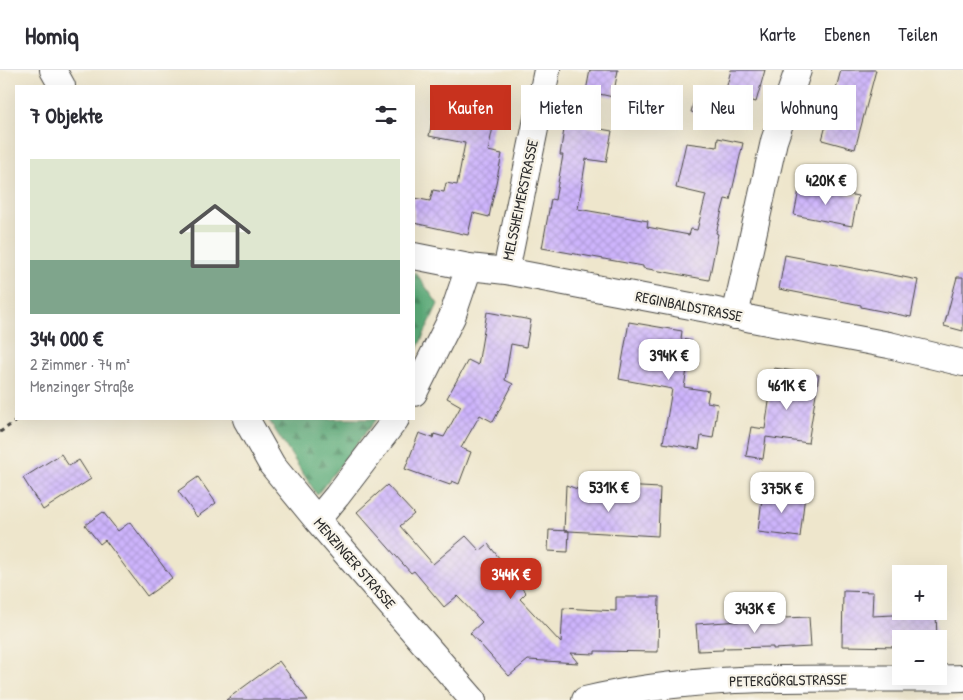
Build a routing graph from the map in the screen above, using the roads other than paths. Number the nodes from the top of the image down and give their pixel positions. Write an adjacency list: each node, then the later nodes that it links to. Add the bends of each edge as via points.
1 (53, 70): 4 (street)
2 (547, 70): 7 (street, MELSSHEIMERSTRASSE)
3 (798, 70): 8 (street, via 774,141)
4 (61, 85)
5 (415, 256): 6 (street, REGINBALDSTRASSE)
6 (468, 267): 7 (street, REGINBALDSTRASSE); 10 (street, via 452,317)
7 (506, 270): 8 (street, REGINBALDSTRASSE)
8 (735, 316): 9 (street, REGINBALDSTRASSE)
9 (963, 363)
10 (415, 391)
11 (247, 420): 13 (street, MENZINGER STRASSE, via 272,465)
12 (395, 420): 13 (street)
13 (317, 520): 15 (street, MENZINGER STRASSE)
14 (963, 678): 16 (street, PETERGÖRGLSTRASSE, via 734,679 607,694)
15 (473, 700)
16 (585, 700)

